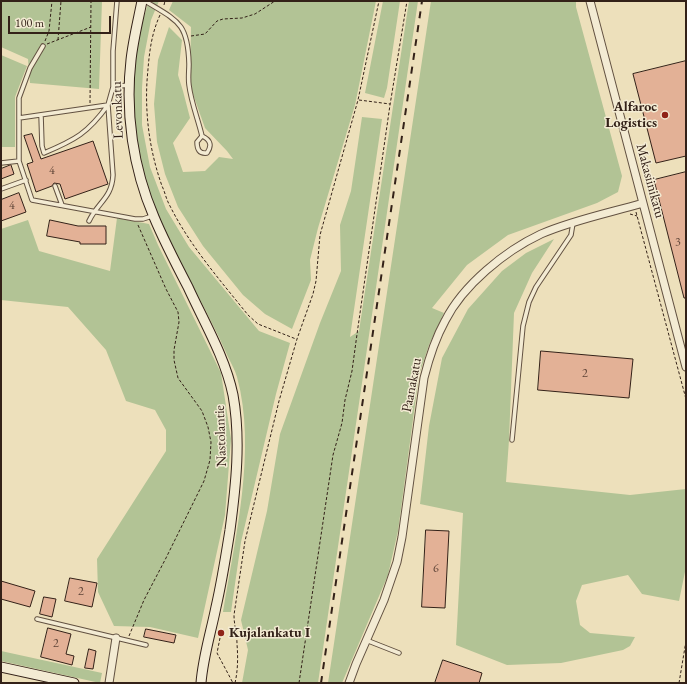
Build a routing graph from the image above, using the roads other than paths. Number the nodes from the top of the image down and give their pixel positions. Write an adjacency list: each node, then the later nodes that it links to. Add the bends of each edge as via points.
1 (117, 1): 7 (lane)
2 (142, 1): 6 (main road, Levonkatu)
3 (145, 1): 11 (lane, via 179,23 186,36 189,87)
4 (590, 1): 17 (street, Makasiinikatu)
5 (43, 46): 10 (lane, via 24,82 19,98)
6 (129, 85): 7 (lane); 20 (main road, Levonkatu, via 135,158)
7 (113, 87): 8 (lane)
8 (108, 105): 9 (lane); 9 (lane, via 82,134 44,153); 19 (lane, via 113,185 107,197)
9 (42, 115): 10 (lane)
10 (19, 118): 12 (lane)
11 (202, 136): 11 (lane, via 209,140 210,149 207,153 199,151 197,147 197,142)
12 (19, 161): 13 (lane); 14 (lane)
13 (1, 163)
14 (26, 180): 16 (lane); 18 (lane, via 32,200)
15 (55, 186): 18 (lane)
16 (1, 189)
17 (643, 203): 22 (street, Paanakatu); 23 (street, Makasiinikatu)
18 (62, 205): 19 (lane)
19 (94, 211): 20 (lane, via 135,219); 21 (lane)
20 (153, 216): 31 (main road, Nastolantie, via 217,349 233,395 236,419 237,468 233,504 218,597)
21 (89, 221)
22 (573, 223): 24 (lane, via 571,235 536,287 529,302 523,326); 27 (street, Paanakatu, via 541,234 503,256 471,286 446,319 430,356 424,378 397,562 392,580)
23 (686, 367)
24 (512, 440)
25 (36, 619): 26 (lane)
26 (116, 638): 28 (lane); 33 (street)
27 (366, 640): 29 (lane); 36 (street, Paanakatu)
28 (146, 645)
29 (399, 653)
30 (1, 667): 32 (main road)
31 (202, 669): 34 (main road, Nastolantie); 35 (main road, Nastolantie)
32 (74, 683)
33 (109, 683)
34 (196, 683)
35 (200, 683)
36 (349, 683)

